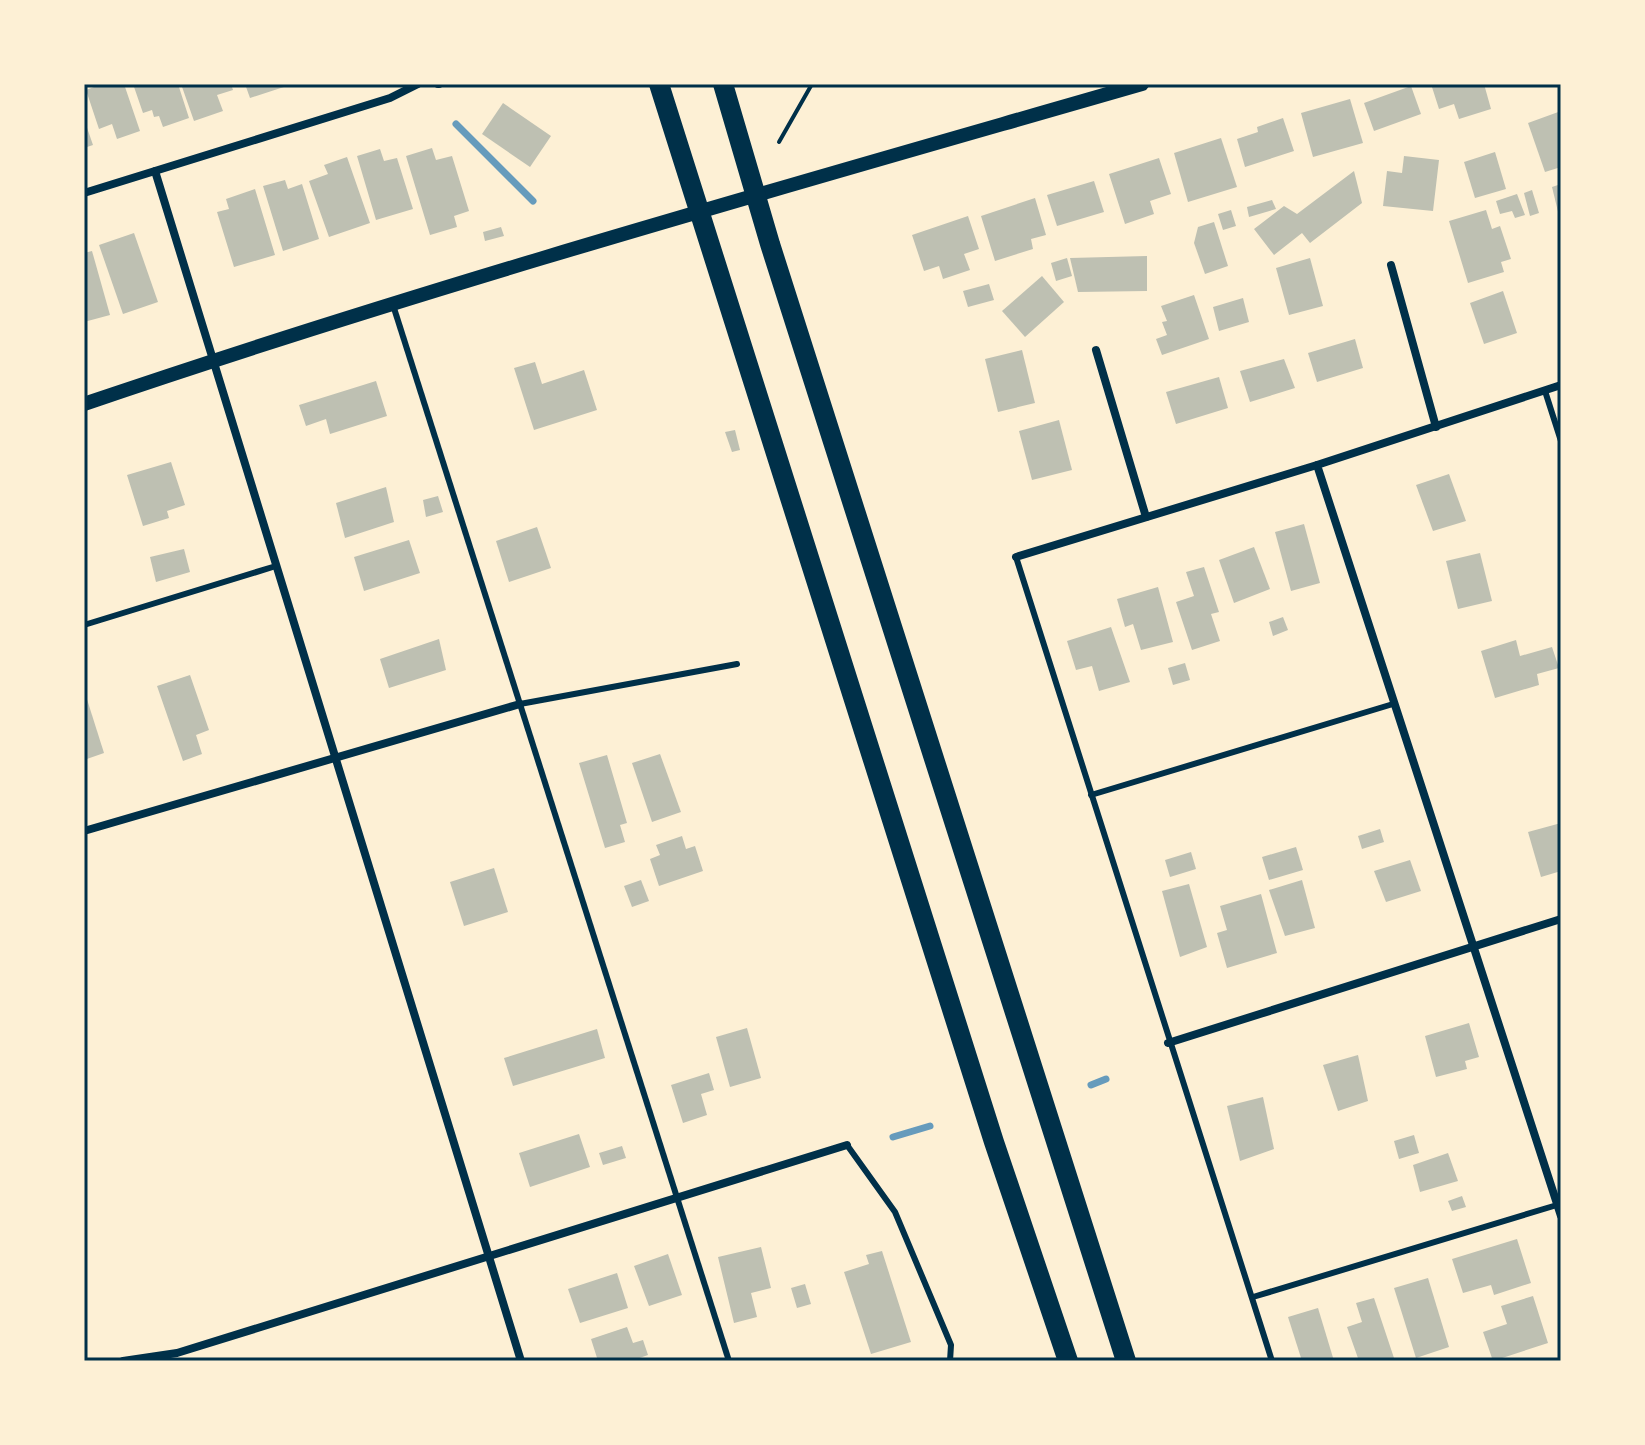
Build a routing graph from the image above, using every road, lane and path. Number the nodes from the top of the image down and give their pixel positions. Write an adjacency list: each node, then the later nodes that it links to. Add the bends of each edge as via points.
1 (418, 84): 7 (street, via 390,98)
2 (659, 84): 10 (main road)
3 (723, 84): 9 (main road)
4 (812, 84): 6 (path)
5 (1142, 84): 9 (street)
6 (779, 142)
7 (155, 171): 8 (street); 14 (street)
8 (84, 193)
9 (756, 195): 10 (street); 45 (main road)
10 (699, 212): 12 (street); 44 (main road)
11 (1391, 265): 18 (street)
12 (393, 305): 14 (street); 26 (lane)
13 (1096, 350): 21 (street)
14 (213, 360): 17 (street); 23 (street)
15 (1561, 385): 16 (street)
16 (1545, 391): 18 (street); 19 (lane)
17 (84, 404)
18 (1436, 427): 20 (street)
19 (1561, 441)
20 (1320, 464): 21 (street); 27 (street)
21 (1146, 517): 22 (street)
22 (1016, 557): 29 (lane)
23 (276, 566): 24 (lane); 28 (street)
24 (84, 625)
25 (737, 664): 26 (lane)
26 (520, 704): 28 (street); 35 (lane)
27 (1393, 704): 29 (lane); 32 (street)
28 (334, 757): 30 (street); 38 (street)
29 (1091, 795): 33 (lane)
30 (84, 831)
31 (1561, 919): 32 (street)
32 (1471, 947): 33 (street); 36 (street)
33 (1168, 1043): 39 (lane)
34 (847, 1145): 35 (street); 43 (lane, via 895,1212 951,1345)
35 (677, 1198): 38 (street); 42 (lane)
36 (1557, 1205): 37 (street); 39 (lane)
37 (1561, 1216)
38 (488, 1256): 40 (street, via 177,1353); 41 (street)
39 (1253, 1297): 46 (lane)
40 (123, 1361)
41 (521, 1361)
42 (729, 1361)
43 (950, 1361)
44 (1068, 1361)
45 (1126, 1361)
46 (1272, 1361)

